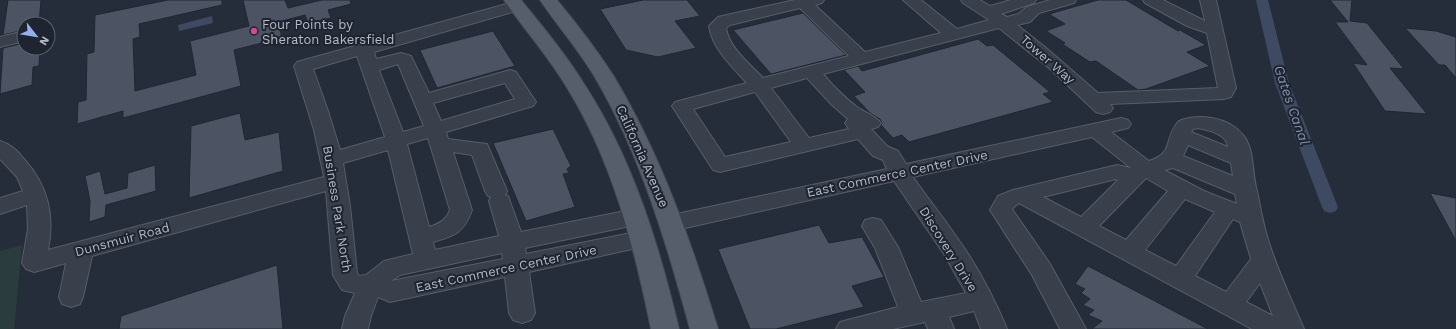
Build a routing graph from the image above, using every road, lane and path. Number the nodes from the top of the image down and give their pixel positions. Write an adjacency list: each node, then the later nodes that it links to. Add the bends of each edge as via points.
1 (539, 0): 12 (main road)
2 (548, 0): 43 (main road, California Avenue, via 575,32 613,91 641,147)
3 (744, 0): 13 (street)
4 (911, 0): 16 (street)
5 (926, 0): 16 (street)
6 (969, 0): 14 (street, Tower Way)
7 (1028, 0): 14 (street)
8 (1068, 0): 14 (street, via 1033,10 1024,18)
9 (1151, 0): 15 (street, via 1193,22)
10 (1208, 0): 15 (street)
11 (810, 1): 13 (street); 20 (street)
12 (514, 3): 19 (street); 45 (main road, via 586,101 607,145)
13 (765, 8): 22 (street, via 720,22 717,29 722,41)
14 (999, 19): 16 (street); 23 (street, Tower Way, via 1040,50)
15 (1215, 30): 23 (street, via 1227,88 1224,93)
16 (960, 33): 20 (street)
17 (16, 38): 18 (street)
18 (0, 42)
19 (366, 58): 24 (street, via 404,59); 29 (street); 34 (street, Business Park North, via 303,66 318,109)
20 (860, 58): 21 (street)
21 (810, 71): 22 (street); 26 (street)
22 (759, 85): 30 (street); 30 (street, via 682,106 720,164)
23 (1094, 99): 25 (street, Tower Way)
24 (423, 100): 28 (street); 28 (street, Dunsmuir Road, via 510,76 526,102)
25 (1121, 124): 27 (street, East Commerce Center Drive)
26 (861, 125): 30 (street); 33 (street, via 880,151)
27 (1096, 130): 33 (street, East Commerce Center Drive); 35 (street, via 1124,153)
28 (438, 136): 29 (street, Dunsmuir Road); 47 (street, via 461,210 458,221 449,228); 50 (street, via 480,149 498,196)
29 (396, 141): 34 (street, Dunsmuir Road); 47 (street)
30 (804, 145)
31 (0, 148): 39 (street, Dunsmuir Road, via 13,158 26,174)
32 (1171, 159): 35 (street); 37 (street); 37 (street, via 1177,150 1182,128 1189,123 1217,126 1231,133 1238,142)
33 (895, 164): 43 (street, East Commerce Center Drive); 56 (street, Discovery Drive, via 952,248)
34 (333, 170): 48 (street, Dunsmuir Road); 54 (street, Business Park North, via 345,275)
35 (1139, 173): 36 (street); 38 (street, via 1117,172); 46 (street)
36 (1182, 188): 41 (street); 49 (street)
37 (1246, 190): 42 (street)
38 (1021, 195): 46 (street); 65 (street, via 1008,199 1002,204 1001,210 1041,270)
39 (36, 196): 40 (street); 48 (street, Dunsmuir Road, via 40,214 40,238 34,263)
40 (0, 206)
41 (1228, 210): 42 (street); 53 (street)
42 (1251, 217): 51 (street)
43 (672, 223): 62 (main road, California Avenue)
44 (873, 226): 59 (street)
45 (638, 228): 50 (street, East Commerce Center Drive); 61 (main road)
46 (1084, 228): 49 (street)
47 (420, 238): 52 (street)
48 (81, 250): 55 (street)
49 (1130, 252): 53 (street)
50 (514, 254): 52 (street, East Commerce Center Drive); 54 (street, East Commerce Center Drive, via 390,292); 58 (street)
51 (1264, 260): 57 (street); 67 (street)
52 (426, 261): 54 (street, East Commerce Center Drive, via 393,267)
53 (1180, 279): 57 (street)
54 (361, 283): 60 (street)
55 (71, 297)
56 (981, 300): 59 (street); 64 (street, Discovery Drive)
57 (1230, 305): 66 (street)
58 (522, 313)
59 (929, 318): 63 (street)
60 (356, 329)
61 (665, 329)
62 (704, 329)
63 (850, 329)
64 (994, 329)
65 (1073, 329)
66 (1275, 329)
67 (1291, 329)

